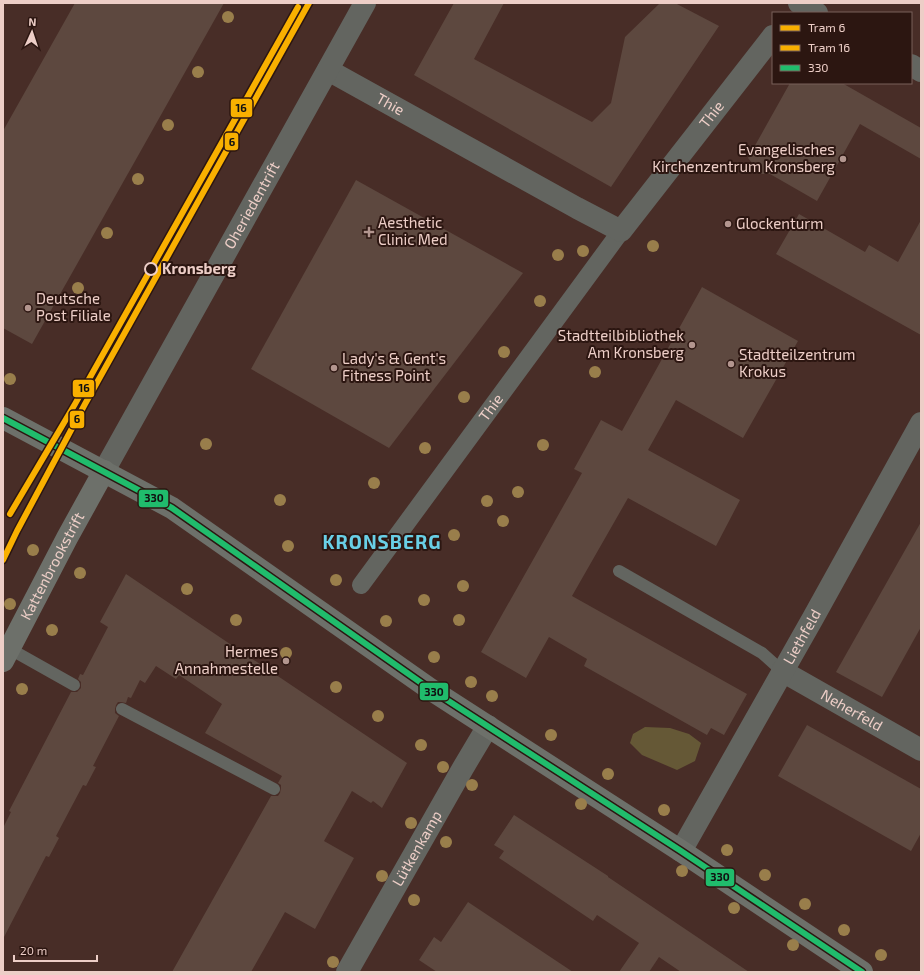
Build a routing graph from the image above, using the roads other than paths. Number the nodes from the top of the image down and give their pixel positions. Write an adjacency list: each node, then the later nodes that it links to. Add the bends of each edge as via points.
1 (365, 3): 4 (street, Oheriedentrift)
2 (772, 37): 6 (street, Thie)
3 (912, 66): 5 (street)
4 (328, 70): 6 (street, Thie); 9 (street, Oheriedentrift)
5 (921, 71)
6 (621, 231): 11 (street, Thie)
7 (3, 418): 9 (main road)
8 (921, 423): 13 (street, Liethfeld)
9 (104, 471): 12 (main road, Kattenbrookstrift); 16 (main road, via 172,508 430,689)
10 (619, 571): 13 (lane, via 762,653)
11 (361, 585)
12 (6, 655): 14 (lane)
13 (782, 671): 17 (street, Neherfeld); 19 (street, Liethfeld)
14 (74, 685)
15 (122, 709): 18 (lane)
16 (488, 726): 19 (main road); 20 (street, Lütkenkamp)
17 (921, 750)
18 (274, 789)
19 (681, 851): 21 (main road)
20 (347, 972)
21 (862, 972)

